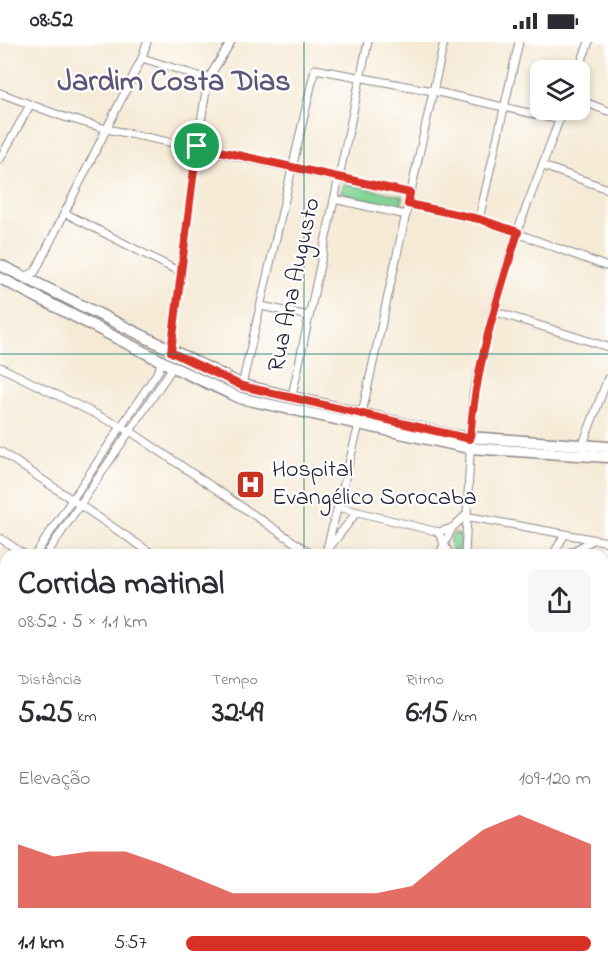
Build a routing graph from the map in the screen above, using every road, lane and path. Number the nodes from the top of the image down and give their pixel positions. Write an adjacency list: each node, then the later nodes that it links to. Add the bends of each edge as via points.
1 (147, 42): 7 (street)
2 (231, 42): 10 (street)
3 (368, 42): 9 (street, Rua Ana Augusto)
4 (444, 42): 11 (street)
5 (519, 42): 15 (street)
6 (589, 42): 8 (street)
7 (141, 58): 10 (street); 19 (street)
8 (582, 60)
9 (359, 77): 11 (street); 23 (street, via 315,69); 24 (street, Rua Ana Augusto)
10 (208, 79): 20 (street)
11 (433, 91): 15 (street); 26 (street)
12 (0, 93): 14 (street)
13 (590, 104): 16 (street)
14 (30, 105): 19 (street); 21 (street)
15 (504, 106): 17 (street); 31 (street)
16 (608, 111)
17 (530, 112)
18 (560, 120): 22 (street)
19 (107, 129): 20 (street); 29 (street)
20 (197, 146): 23 (street); 35 (street)
21 (0, 159)
22 (543, 166): 25 (street); 32 (street)
23 (291, 168): 24 (street); 38 (street)
24 (338, 177): 26 (street); 27 (street, Rua Ana Augusto)
25 (608, 189)
26 (410, 193): 28 (street)
27 (334, 199): 30 (street); 40 (street, Rua Ana Augusto)
28 (408, 204): 30 (street); 31 (street)
29 (65, 213): 35 (street); 36 (street, via 35,272)
30 (406, 215): 49 (street)
31 (479, 219): 32 (street)
32 (518, 232): 34 (street); 39 (street)
33 (0, 265): 36 (main road)
34 (608, 267)
35 (180, 272): 42 (street)
36 (25, 277): 42 (main road)
37 (0, 278): 43 (main road)
38 (261, 306): 40 (street); 47 (street)
39 (493, 311): 41 (street); 53 (street, via 473,394)
40 (309, 316): 48 (street, Rua Ana Augusto)
41 (608, 347)
42 (171, 352): 47 (main road)
43 (160, 361): 45 (main road); 51 (street, via 159,369)
44 (0, 367): 51 (street)
45 (173, 367): 50 (main road, via 240,398); 52 (street)
46 (608, 378): 54 (street)
47 (242, 386): 48 (main road)
48 (292, 396): 49 (main road)
49 (362, 413): 50 (street); 53 (main road)
50 (359, 426): 53 (main road); 61 (street)
51 (122, 427): 52 (street); 59 (street)
52 (130, 431): 60 (street); 79 (street)
53 (469, 443): 54 (main road); 57 (main road); 63 (street)
54 (583, 444): 55 (main road); 57 (street)
55 (608, 447)
56 (0, 451): 59 (street)
57 (592, 456): 58 (main road)
58 (608, 457)
59 (72, 501): 60 (street); 76 (street)
60 (80, 506): 77 (street); 78 (street)
61 (338, 507): 62 (street); 80 (street)
62 (357, 512): 67 (street); 81 (street)
63 (465, 516): 64 (street); 65 (street); 66 (street)
64 (479, 519): 65 (street, via 470,520); 68 (street)
65 (465, 526): 71 (street)
66 (452, 528): 67 (street); 71 (street); 73 (street)
67 (438, 531): 73 (street)
68 (565, 534): 69 (street); 85 (street)
69 (575, 536): 72 (street); 86 (street)
70 (0, 538): 75 (street)
71 (465, 538): 84 (street)
72 (593, 540): 74 (street); 87 (street)
73 (444, 542): 82 (street); 83 (street)
74 (608, 542)
75 (16, 549)
76 (39, 549)
77 (50, 549)
78 (145, 549)
79 (304, 549)
80 (326, 549)
81 (328, 549)
82 (441, 549)
83 (447, 549)
84 (464, 549)
85 (556, 549)
86 (570, 549)
87 (577, 549)

